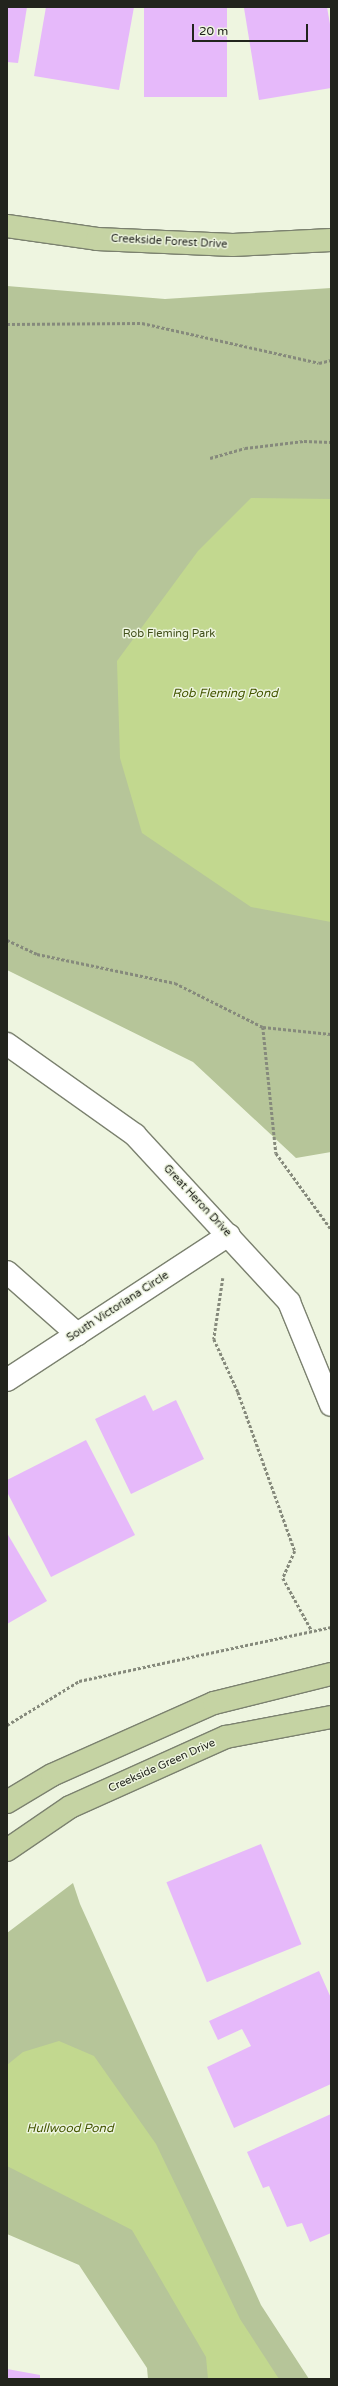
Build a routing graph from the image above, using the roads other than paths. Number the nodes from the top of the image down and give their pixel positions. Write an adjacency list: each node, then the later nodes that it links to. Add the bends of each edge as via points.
1 (7, 226): 2 (main road, Creekside Forest Drive, via 97,239 233,245)
2 (331, 240)
3 (7, 1044): 4 (street, Great Heron Drive, via 135,1135)
4 (229, 1235): 6 (street, South Victoriana Circle); 8 (street, Great Heron Drive, via 289,1302)
5 (7, 1272): 6 (street)
6 (77, 1334): 7 (street, South Victoriana Circle)
7 (7, 1380)
8 (331, 1405)
9 (331, 1674): 11 (main road, via 214,1703 52,1774)
10 (331, 1717): 12 (main road, Creekside Green Drive, via 226,1737 70,1807)
11 (7, 1802)
12 (7, 1850)

